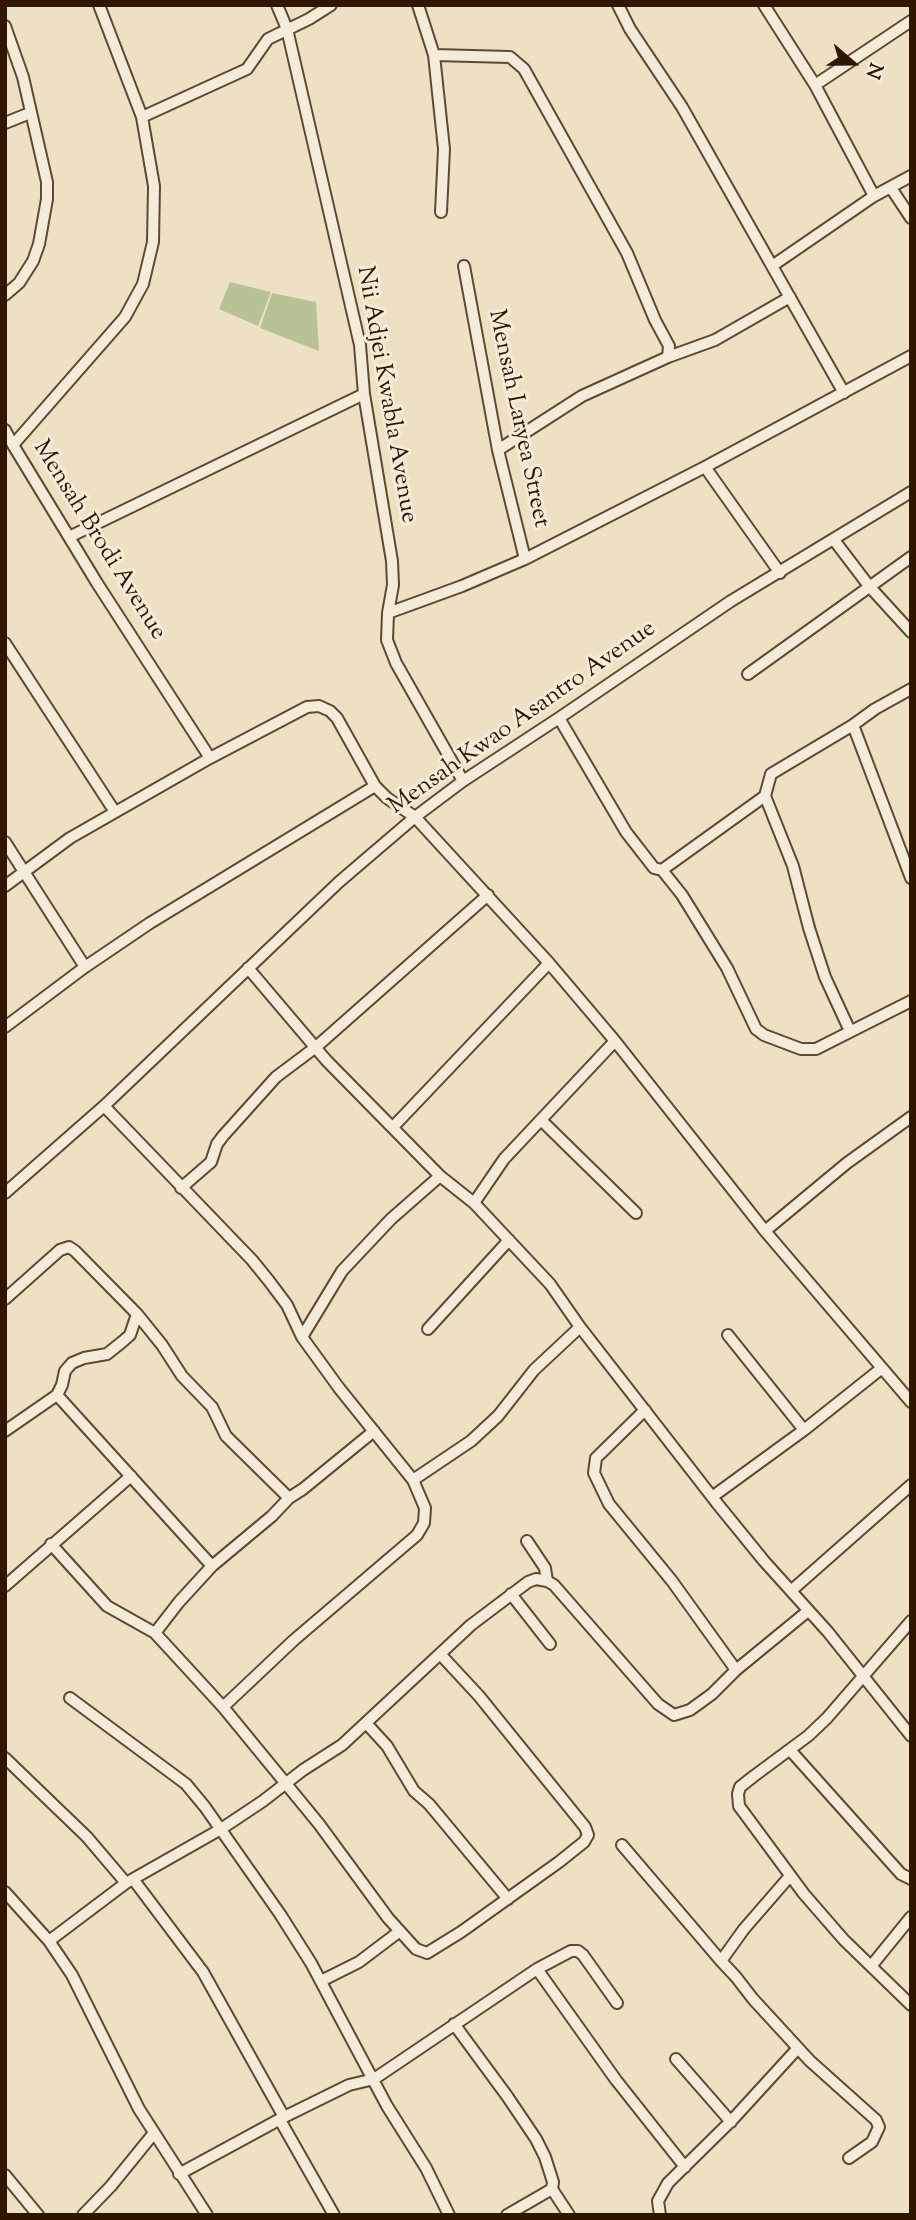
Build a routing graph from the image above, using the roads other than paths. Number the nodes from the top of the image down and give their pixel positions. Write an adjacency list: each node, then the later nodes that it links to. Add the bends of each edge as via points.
1 (99, 5): 13 (street, Mensah Brodi Avenue)
2 (277, 5): 9 (street, Nii Adjei Kwabla Avenue)
3 (331, 5): 9 (street)
4 (418, 5): 10 (street)
5 (618, 5): 21 (street)
6 (764, 5): 11 (street)
7 (911, 21): 11 (street)
8 (5, 26): 12 (street)
9 (287, 29): 13 (street, via 268,39 247,69); 27 (street, Nii Adjei Kwabla Avenue, via 359,345)
10 (434, 55): 18 (street, via 444,149); 25 (street, via 510,57 524,69 627,253 669,346)
11 (815, 85): 17 (street)
12 (30, 113): 14 (street); 22 (street, via 47,199 33,261)
13 (142, 117): 29 (street, Mensah Brodi Avenue, via 154,186 153,242 143,284 125,317)
14 (5, 123)
15 (911, 176): 16 (street)
16 (891, 188): 17 (street); 19 (street)
17 (874, 196): 21 (street)
18 (441, 212)
19 (911, 218)
20 (464, 266): 30 (street, Mensah Laryea Street)
21 (772, 266): 23 (street)
22 (5, 295)
23 (790, 297): 25 (street, via 715,340); 26 (street)
24 (911, 356): 26 (street)
25 (668, 357): 30 (street, via 582,396)
26 (844, 393): 31 (street)
27 (364, 394): 33 (street); 39 (street, Nii Adjei Kwabla Avenue, via 392,561)
28 (5, 430): 29 (street)
29 (13, 445): 33 (street, Mensah Brodi Avenue)
30 (498, 450): 36 (street, Mensah Laryea Street)
31 (705, 467): 36 (street); 37 (street)
32 (911, 492): 34 (street, Mensah Kwao Asantro Avenue)
33 (69, 537): 46 (street, Mensah Brodi Avenue)
34 (834, 540): 37 (street, Mensah Kwao Asantro Avenue); 38 (street)
35 (911, 557): 38 (street)
36 (525, 559): 39 (street, Mensah Laryea Street)
37 (780, 573): 44 (street, Mensah Kwao Asantro Avenue, via 720,608)
38 (869, 586): 40 (street); 42 (street)
39 (388, 613): 47 (street, Nii Adjei Kwabla Avenue, via 387,640 396,663)
40 (911, 632)
41 (5, 643): 50 (street)
42 (748, 674)
43 (911, 689): 45 (street)
44 (559, 718): 47 (street, Mensah Kwao Asantro Avenue); 54 (street, via 626,832 654,868)
45 (853, 725): 49 (street, via 771,774); 55 (street)
46 (210, 758): 48 (street, via 307,707 319,706 337,718); 50 (street)
47 (463, 781): 51 (street, Mensah Kwao Asantro Avenue)
48 (375, 786): 51 (street); 59 (street)
49 (765, 796): 54 (street); 63 (street, via 793,866 825,977)
50 (115, 811): 53 (street)
51 (415, 817): 57 (street); 60 (street, Mensah Kwao Asantro Avenue)
52 (5, 842): 53 (street)
53 (24, 870): 56 (street); 59 (street)
54 (662, 870): 63 (street, via 727,968 755,1029 801,1049 816,1049)
55 (911, 878)
56 (5, 886)
57 (488, 895): 58 (street); 65 (street)
58 (549, 962): 64 (street); 69 (street)
59 (85, 967): 62 (street)
60 (248, 968): 65 (street); 66 (street, Mensah Kwao Asantro Avenue)
61 (911, 1001): 63 (street)
62 (5, 1027)
63 (850, 1031)
64 (615, 1041): 68 (street); 75 (street)
65 (316, 1047): 69 (street); 71 (street, via 276,1077 223,1136 211,1162)
66 (104, 1106): 71 (street); 72 (street, Mensah Kwao Asantro Avenue)
67 (911, 1117): 75 (street)
68 (541, 1120): 73 (street, via 504,1159); 74 (street)
69 (393, 1127): 70 (street)
70 (440, 1176): 73 (street); 82 (street, via 342,1271)
71 (181, 1188): 82 (street, via 270,1281)
72 (5, 1193)
73 (474, 1203): 76 (street)
74 (636, 1213)
75 (765, 1231): 83 (street)
76 (509, 1240): 79 (street, via 550,1284); 80 (street)
77 (5, 1299): 78 (street, via 69,1247)
78 (137, 1314): 84 (street, via 130,1335 107,1354 72,1363); 93 (street, via 182,1376 212,1407 226,1436)
79 (580, 1327): 86 (street); 91 (street, via 534,1370 480,1433)
80 (428, 1329)
81 (728, 1335): 87 (street)
82 (302, 1336): 89 (street)
83 (882, 1368): 85 (street); 87 (street)
84 (57, 1395): 88 (street); 90 (street)
85 (911, 1402)
86 (645, 1409): 94 (street); 107 (street, via 596,1458 596,1480 609,1504)
87 (804, 1430): 94 (street)
88 (5, 1431)
89 (374, 1431): 91 (street); 93 (street)
90 (131, 1476): 96 (street); 97 (street)
91 (413, 1480): 110 (street, via 425,1508 417,1535)
92 (911, 1485): 100 (street)
93 (289, 1497): 97 (street)
94 (712, 1497): 100 (street)
95 (527, 1541): 98 (street, via 545,1568)
96 (51, 1545): 99 (street); 104 (street, via 107,1606)
97 (212, 1566): 104 (street)
98 (547, 1581): 101 (street, via 536,1579); 107 (street, via 658,1704 674,1715 690,1710)
99 (5, 1586)
100 (792, 1590): 102 (street)
101 (511, 1594): 105 (street); 106 (street)
102 (808, 1611): 107 (street); 108 (street)
103 (911, 1621): 108 (street)
104 (155, 1633): 110 (street)
105 (550, 1644)
106 (441, 1655): 111 (street); 122 (street, via 588,1835)
107 (736, 1670)
108 (862, 1677): 112 (street); 113 (street, via 827,1718)
109 (70, 1698): 116 (street, via 186,1784)
110 (223, 1707): 115 (street)
111 (366, 1723): 115 (street); 122 (street, via 387,1746 405,1780)
112 (911, 1736)
113 (790, 1750): 118 (street, via 740,1787 738,1794 739,1806); 119 (street, via 901,1874)
114 (5, 1758): 120 (street)
115 (286, 1785): 116 (street); 124 (street)
116 (221, 1829): 120 (street); 129 (street)
117 (622, 1845): 126 (street)
118 (790, 1876): 126 (street); 127 (street, via 844,1940)
119 (911, 1879)
120 (130, 1881): 125 (street); 136 (street, via 203,1972)
121 (5, 1892): 125 (street)
122 (508, 1899): 124 (street, via 427,1953 416,1949)
123 (911, 1917): 127 (street)
124 (400, 1931): 129 (street, via 359,1962)
125 (49, 1941): 138 (street, via 72,1975 122,2079)
126 (720, 1961): 133 (street)
127 (872, 1965): 131 (street)
128 (537, 1969): 130 (street, via 578,1951); 132 (street); 140 (street)
129 (321, 1981): 135 (street)
130 (617, 2003)
131 (911, 2005)
132 (454, 2024): 135 (street); 143 (street, via 536,2139)
133 (798, 2048): 137 (street); 139 (street, via 876,2120 879,2127 872,2142)
134 (676, 2059): 137 (street)
135 (374, 2079): 136 (street, via 349,2085); 148 (street)
136 (282, 2118): 141 (street); 147 (street)
137 (731, 2122): 140 (street)
138 (154, 2133): 141 (street); 145 (street)
139 (849, 2158)
140 (685, 2167): 151 (street, via 663,2191 658,2201)
141 (179, 2174): 146 (street)
142 (5, 2175): 144 (street)
143 (552, 2189): 149 (street); 150 (street)
144 (38, 2215)
145 (83, 2215)
146 (206, 2215)
147 (334, 2215)
148 (450, 2215)
149 (507, 2215)
150 (569, 2215)
151 (660, 2215)

